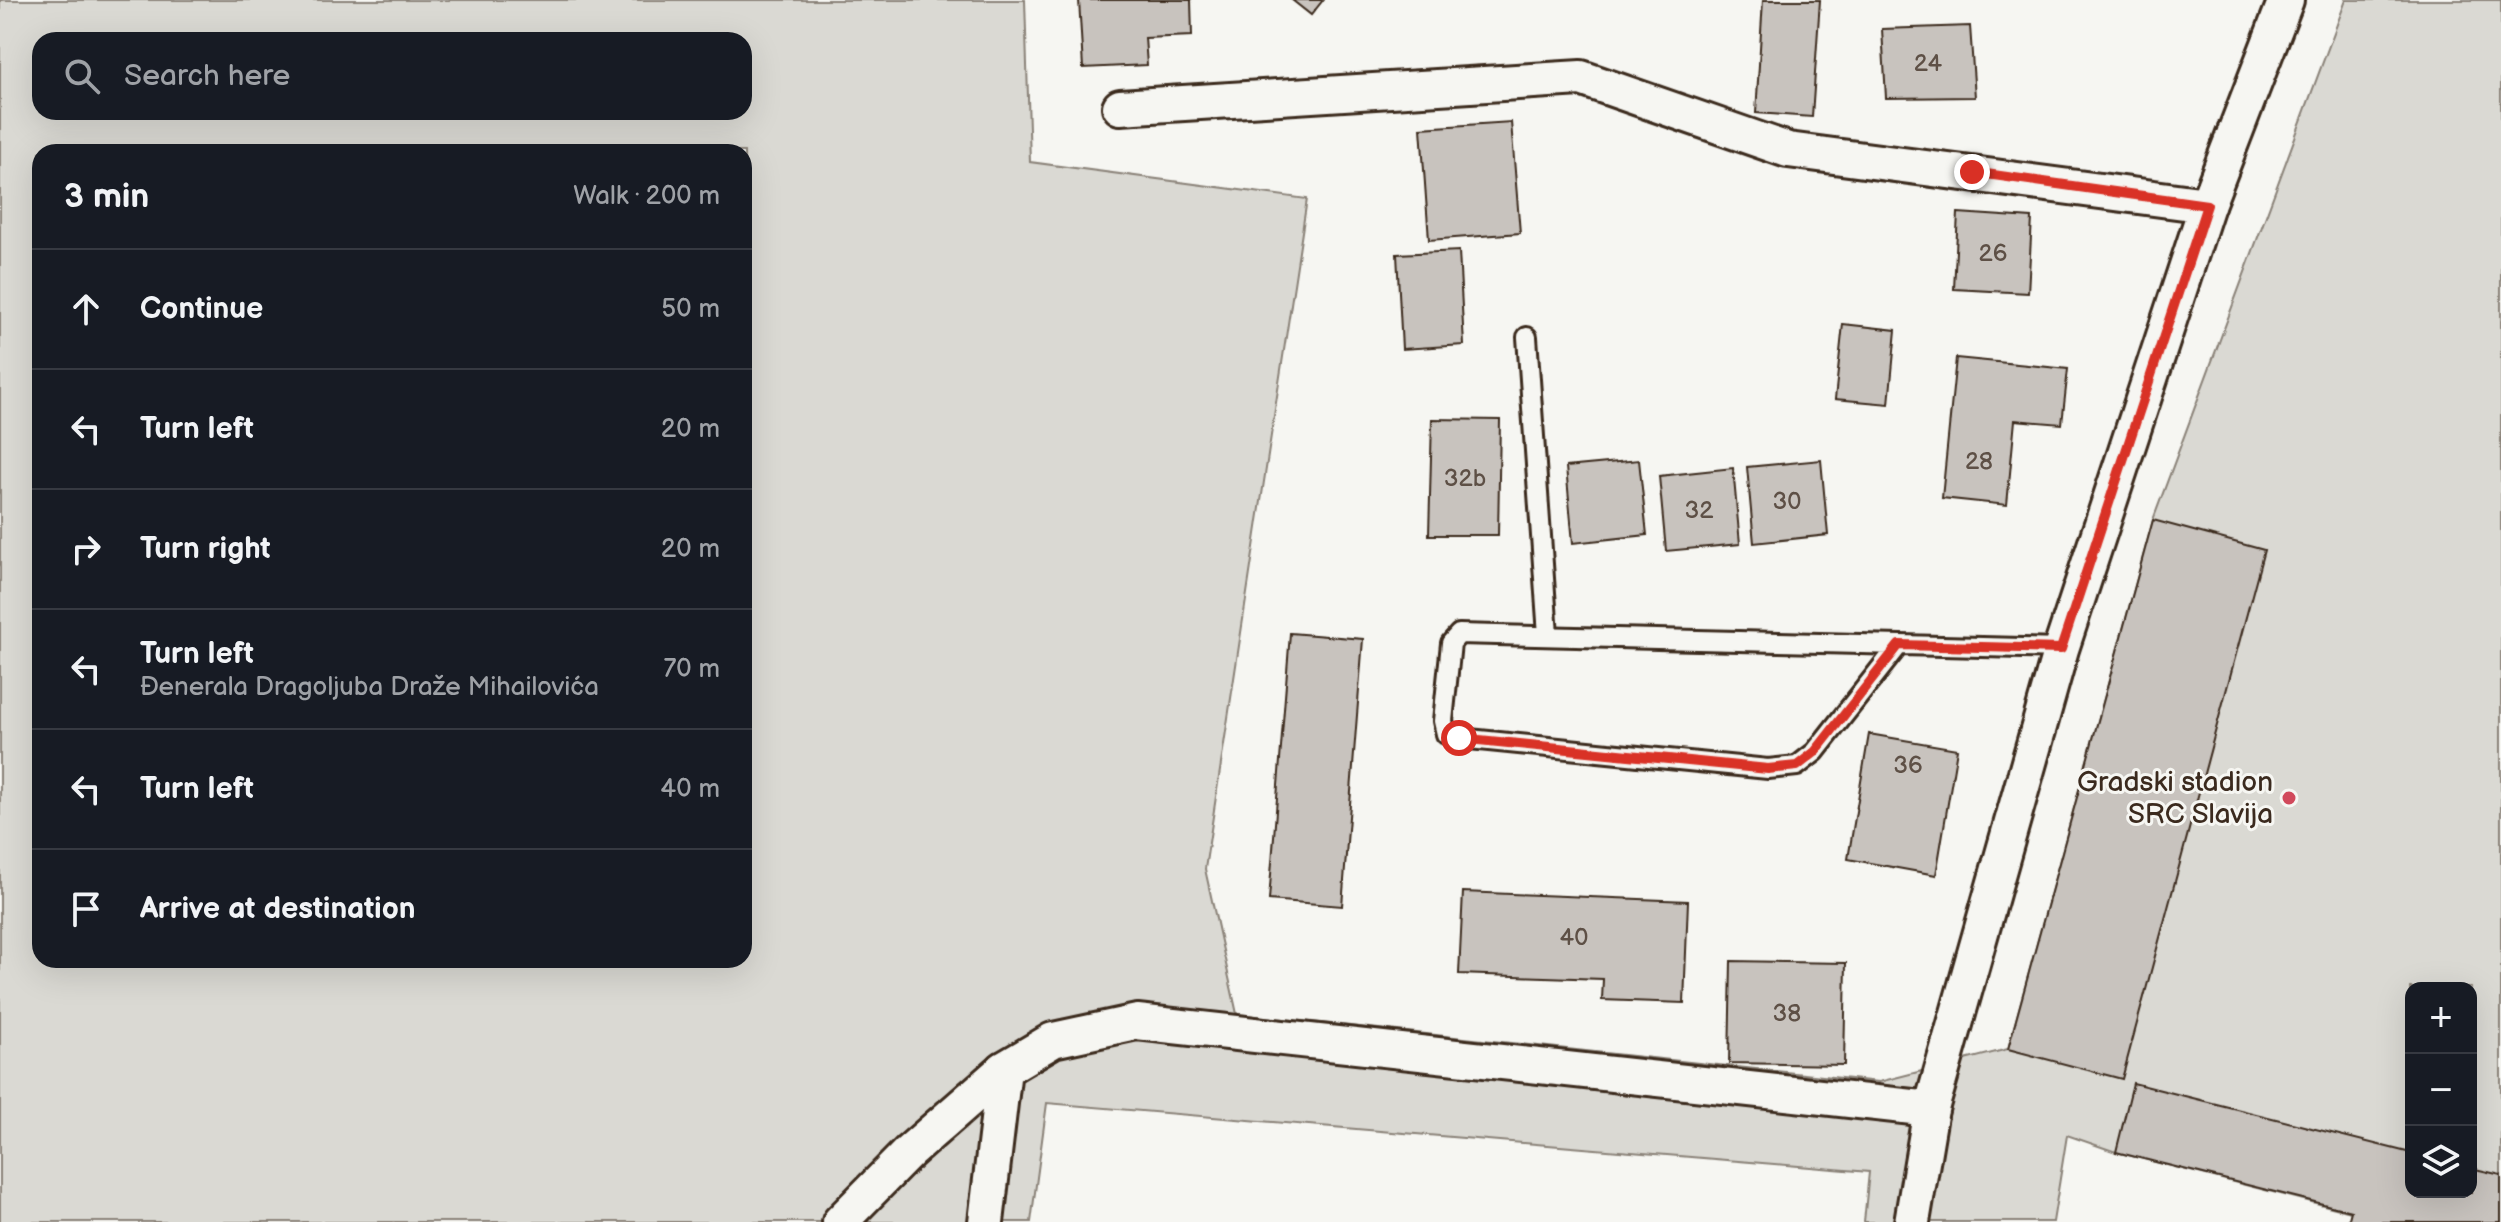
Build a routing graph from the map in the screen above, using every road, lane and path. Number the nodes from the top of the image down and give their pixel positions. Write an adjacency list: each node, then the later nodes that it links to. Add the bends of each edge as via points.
1 (2286, 0): 3 (street)
2 (1120, 107): 3 (street, via 1581,78 1788,150)
3 (2207, 205): 7 (street)
4 (1527, 337): 5 (lane)
5 (1548, 635): 6 (lane); 6 (lane, via 1459,634 1451,643 1446,734 1752,768 1797,766 1815,752)
6 (1899, 645): 7 (lane)
7 (2061, 649): 9 (street)
8 (1004, 1069): 9 (street, via 1053,1040 1137,1022); 10 (street, via 909,1152); 11 (street)
9 (1931, 1109): 12 (street)
10 (840, 1222)
11 (986, 1222)
12 (1912, 1222)

